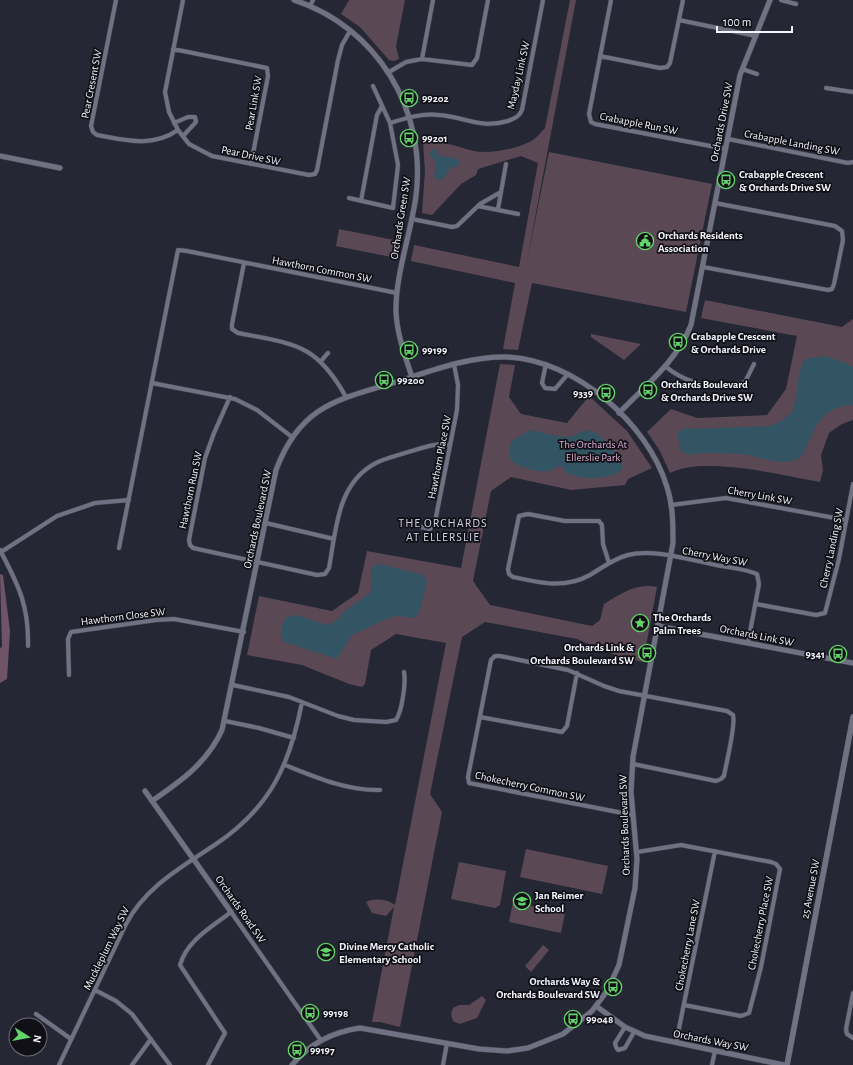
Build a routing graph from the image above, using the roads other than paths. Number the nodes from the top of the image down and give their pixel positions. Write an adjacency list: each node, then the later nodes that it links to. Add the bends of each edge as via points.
1 (116, 0): 30 (street, Pear Cresent SW, via 92,126 93,132 97,135 144,142 160,139)
2 (182, 0): 17 (street, Pear Drive SW)
3 (294, 0): 13 (street, Orchards Green SW)
4 (313, 0): 13 (street)
5 (433, 0): 19 (street)
6 (488, 0): 19 (street, via 474,63 470,66 437,59)
7 (543, 0): 27 (street, Mayday Link SW, via 522,110 517,117 505,122 485,124 439,115)
8 (612, 0): 18 (street, Crabapple Run SW)
9 (683, 0): 14 (street)
10 (770, 0): 16 (street, Orchards Drive SW)
11 (780, 0): 12 (street)
12 (796, 4)
13 (310, 6): 15 (street, Orchards Green SW)
14 (679, 20): 16 (street); 18 (street, via 667,67 660,68)
15 (350, 31): 21 (street, Orchards Green SW); 36 (street, Pear Drive SW, via 342,45 338,60 315,174 309,176)
16 (756, 36): 20 (street, Orchards Drive SW)
17 (173, 49): 28 (street, Pear Drive SW, via 165,92); 36 (street, Pear Link SW, via 267,68 268,76)
18 (600, 56): 33 (street, Crabapple Run SW, via 590,114 592,123)
19 (422, 59): 21 (street, via 406,62)
20 (742, 69): 22 (street, Orchards Drive SW); 32 (street, Orchards Drive SW)
21 (389, 72): 27 (street, Orchards Green SW)
22 (757, 74)
23 (373, 86): 26 (street)
24 (826, 88): 25 (street)
25 (853, 92)
26 (382, 106): 29 (street); 41 (street, via 377,116)
27 (410, 117): 29 (street, Mayday Link SW); 46 (street, Orchards Green SW, via 417,160 417,188)
28 (174, 124): 30 (street, Pear Drive SW); 31 (street, via 188,117 195,117 196,122)
29 (390, 124): 41 (street, via 398,165 393,208)
30 (178, 130): 31 (street, Pear Drive SW)
31 (183, 136): 36 (street, Pear Drive SW, via 189,144 212,156)
32 (728, 139): 33 (street, Orchards Drive SW); 35 (street, Crabapple Landing SW)
33 (726, 149): 42 (street, Orchards Drive SW)
34 (0, 156): 38 (street)
35 (853, 162)
36 (251, 164)
37 (506, 164): 39 (street)
38 (60, 168)
39 (501, 192): 43 (street); 44 (street)
40 (349, 198): 41 (street)
41 (361, 201)
42 (715, 203): 48 (street, Orchards Drive SW); 48 (street, via 838,227 843,233 842,247 834,284 832,289 828,290)
43 (478, 206): 44 (street); 46 (street, via 457,226 452,227)
44 (498, 210): 45 (street)
45 (518, 214)
46 (412, 219): 49 (street, Orchards Green SW)
47 (244, 263): 49 (street, Hawthorn Common SW); 51 (street, via 232,329 238,333 291,344); 58 (street, Hawthorn Common SW, via 178,250)
48 (703, 267): 55 (street, Orchards Drive SW, via 688,332 681,347)
49 (397, 293): 57 (street, Orchards Green SW, via 396,322)
50 (328, 353): 51 (street)
51 (321, 361): 60 (street, via 334,375)
52 (454, 364): 53 (street, Orchards Boulevard SW, via 499,357); 57 (street, Orchards Boulevard SW); 63 (street, Hawthorn Place SW, via 459,396)
53 (546, 364): 56 (street, Orchards Boulevard SW); 56 (street, via 542,383 546,388 555,389)
54 (754, 364): 55 (street, via 745,382 717,385 691,382)
55 (665, 366): 61 (street, Orchards Drive SW)
56 (568, 373): 61 (street, Orchards Boulevard SW, via 587,384)
57 (412, 377): 60 (street, Orchards Boulevard SW)
58 (152, 383): 59 (street); 65 (street)
59 (230, 397): 62 (street, via 257,410); 74 (street, Hawthorn Run SW, via 205,458 189,543 193,548)
60 (346, 397): 62 (street, Orchards Boulevard SW, via 314,414)
61 (619, 413): 66 (street, Orchards Boulevard SW, via 653,455 665,481)
62 (292, 437): 68 (street, Orchards Boulevard SW, via 276,470)
63 (450, 445): 69 (street, Hawthorn Place SW, via 434,525 428,529); 70 (street, via 429,446 383,460 362,472 346,492)
64 (853, 484): 67 (street, Cherry Landing SW)
65 (129, 500): 71 (street); 72 (street, via 95,503 57,516)
66 (671, 505): 67 (street, Cherry Link SW, via 726,498); 73 (street, Orchards Boulevard SW)
67 (846, 520): 76 (street, Cherry Landing SW, via 824,615)
68 (266, 523): 70 (street); 74 (street, Orchards Boulevard SW)
69 (408, 524)
70 (334, 539): 74 (street, Hawthorn Run SW, via 329,568 322,575)
71 (119, 548)
72 (1, 551): 80 (street, via 23,598 28,624)
73 (671, 556): 75 (street, via 634,554); 76 (street, Cherry Way SW, via 757,574 760,580); 77 (street, Orchards Boulevard SW)
74 (258, 561): 78 (street, Orchards Boulevard SW)
75 (609, 562): 75 (street, via 599,521 565,521 524,514 519,516 508,569 513,578 546,584 572,585)
76 (756, 604): 79 (street, Cherry Way SW)
77 (658, 626): 79 (street, Orchards Link SW); 86 (street, Orchards Boulevard SW)
78 (244, 632): 84 (street, Hawthorn Close SW, via 174,619 71,632 68,639); 85 (street, Orchards Boulevard SW)
79 (748, 643): 81 (street, Orchards Link SW)
80 (28, 646)
81 (853, 663)
82 (404, 672): 87 (street, via 405,683 399,714 393,722 368,722 346,718)
83 (577, 673): 86 (street, Chokecherry Common SW, via 610,688); 88 (street, via 566,726 562,732); 88 (street, Chokecherry Common SW, via 495,656 490,662)
84 (69, 675)
85 (233, 685): 87 (street, via 275,693); 90 (street, Orchards Boulevard SW)
86 (644, 696): 92 (street, Orchards Boulevard SW); 92 (street, Chokecherry Common SW, via 727,711 733,715 734,721 721,779 716,781)
87 (302, 702): 91 (street, Muckleplum Way SW)
88 (480, 717): 97 (street, Chokecherry Common SW, via 468,777 470,784)
89 (853, 717): 124 (main road, 25 Avenue SW)
90 (225, 721): 91 (street); 96 (street, Orchards Boulevard SW, via 214,747 200,764 180,782)
91 (294, 738): 93 (street, Muckleplum Way SW)
92 (633, 764): 97 (street, Orchards Boulevard SW)
93 (285, 765): 95 (street, via 337,784); 100 (street, Muckleplum Way SW, via 253,813 230,834)
94 (145, 790): 96 (street, Orchards Road SW)
95 (380, 790)
96 (152, 801): 100 (street, Orchards Road SW)
97 (633, 815): 99 (street, Orchards Boulevard SW)
98 (715, 851): 99 (street, Chokecherry Place SW, via 676,845); 104 (street, Chokecherry Lane SW); 104 (street, Chokecherry Place SW, via 771,862 779,866 780,872 764,952 751,1010 746,1016)
99 (637, 852): 105 (street, Orchards Boulevard SW, via 635,888 621,959 612,982)
100 (193, 858): 101 (street, Orchards Road SW); 102 (street, Muckleplum Way SW, via 152,888 136,906)
101 (231, 912): 112 (street, Orchards Road SW); 119 (street, via 196,939 180,965 225,1033)
102 (95, 990): 110 (street, Muckleplum Way SW); 111 (street, via 127,1009)
103 (853, 993): 109 (street, via 846,1027 848,1034)
104 (684, 1005): 114 (street, Chokecherry Lane SW)
105 (596, 1006): 107 (street, Orchards Way SW); 113 (street, Orchards Boulevard SW, via 578,1024 563,1034 528,1048 493,1051)
106 (36, 1014): 110 (street)
107 (625, 1027): 108 (street, Orchards Way SW); 108 (street, via 615,1043 618,1050 625,1048)
108 (634, 1032): 114 (street, Orchards Way SW)
109 (853, 1038)
110 (72, 1039): 116 (street, Muckleplum Way SW)
111 (151, 1039): 117 (street); 118 (street)
112 (320, 1040): 113 (street, Orchards Boulevard SW, via 360,1028); 120 (street, Orchards Boulevard SW)
113 (447, 1043): 121 (street)
114 (676, 1043): 115 (street, Orchards Way SW)
115 (715, 1051): 122 (street); 123 (street, Orchards Way SW)
116 (59, 1065)
117 (132, 1065)
118 (170, 1065)
119 (208, 1065)
120 (292, 1065)
121 (443, 1065)
122 (712, 1065)
123 (784, 1065)
124 (787, 1065)

